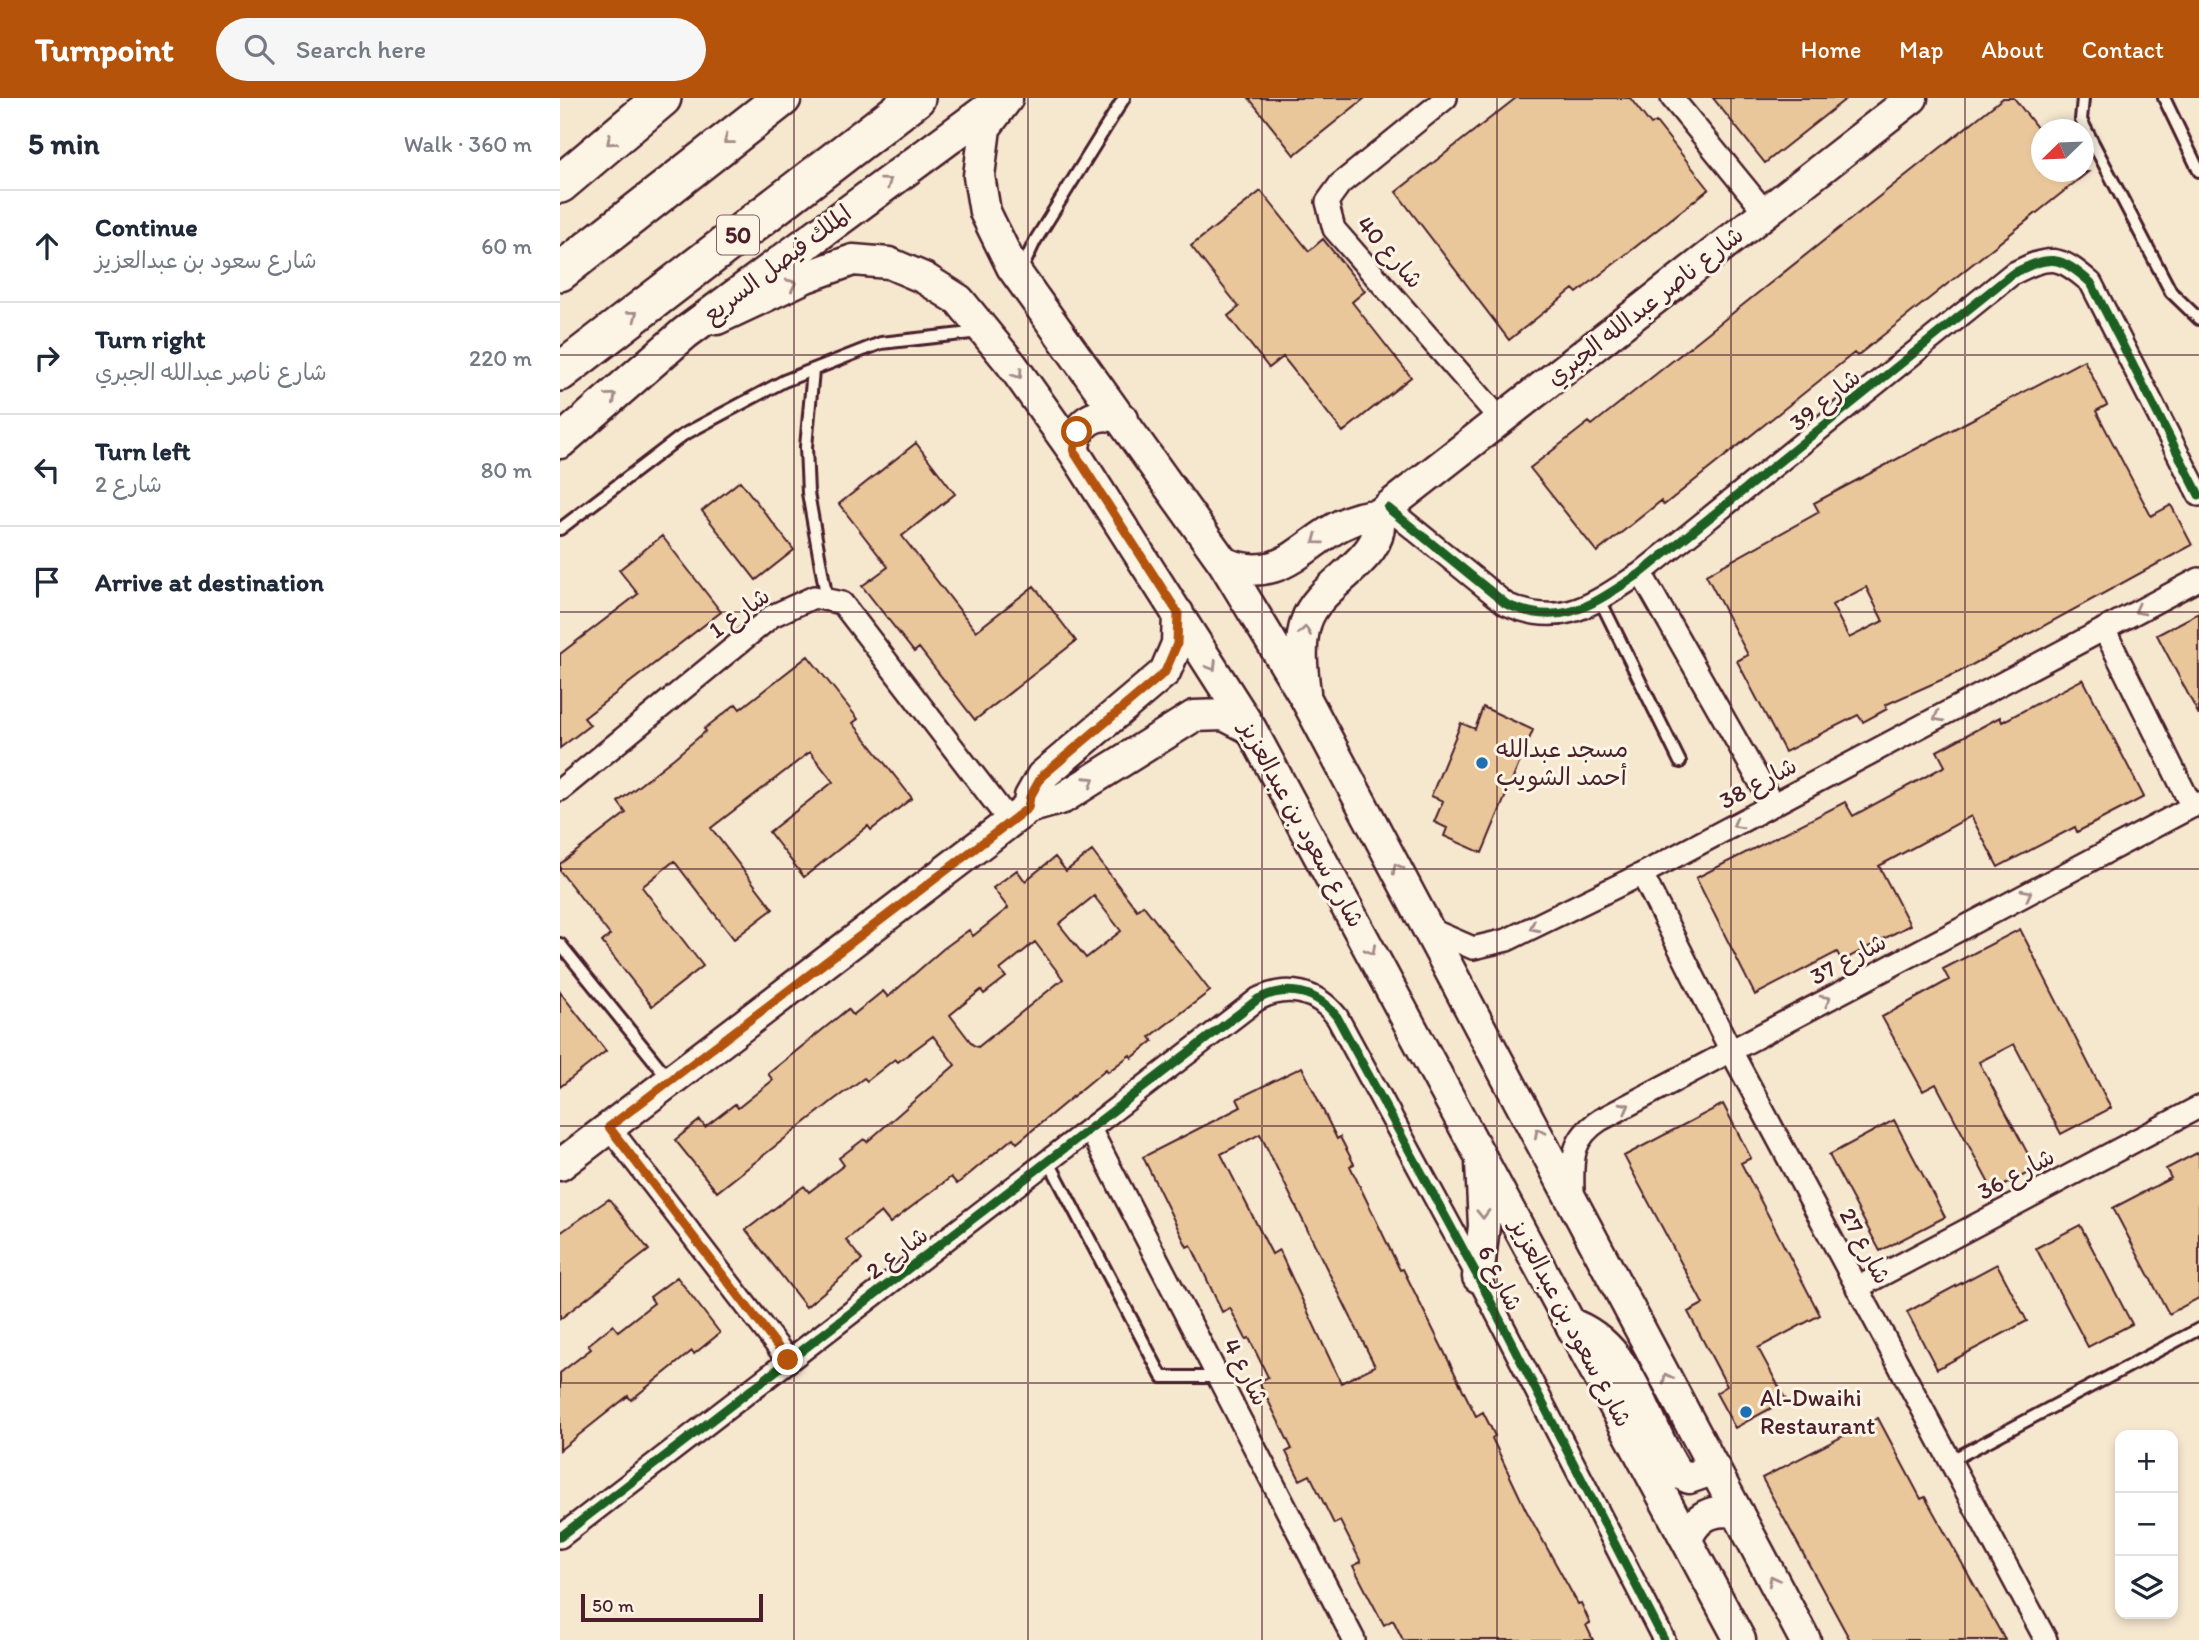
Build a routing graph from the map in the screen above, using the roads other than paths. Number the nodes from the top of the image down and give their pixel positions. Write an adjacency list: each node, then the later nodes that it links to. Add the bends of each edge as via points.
1 (662, 98): 12 (highway, one-way to 12)
2 (782, 98): 14 (highway, one-way to 14)
3 (916, 98): 20 (highway, الملك فيصل السريع / 50, one-way to 3)
4 (1005, 98): 15 (main road, via 985,128 979,176 985,212); 18 (main road, الملك فيصل السريع, one-way to 4)
5 (1124, 98): 15 (lane)
6 (1446, 98): 22 (street, شارع 40, via 1340,184 1326,202 1334,229)
7 (1672, 98): 13 (street)
8 (1912, 98): 13 (main road, شارع ناصر عبدالله الجبري)
9 (2083, 98): 16 (lane, via 2081,120 2171,292)
10 (2164, 98): 11 (lane)
11 (2199, 171)
12 (560, 184)
13 (1765, 212): 22 (main road, شارع ناصر عبدالله الجبري)
14 (560, 272)
15 (1018, 276): 21 (main road)
16 (2199, 319)
17 (985, 332): 18 (main road, شارع سعود بن عبدالعزيز, one-way to 17, via 853,260 889,263 924,278 959,300); 19 (lane, via 881,343); 24 (main road, شارع سعود بن عبدالعزيز, one-way to 24)
18 (685, 333): 23 (main road, الملك فيصل السريع, one-way to 18)
19 (813, 370): 27 (lane, via 683,435); 31 (lane, via 806,447 808,493)
20 (560, 372)
21 (1123, 419): 24 (main road, via 1092,417 1077,432); 28 (main road)
22 (1501, 420): 26 (main road, شارع ناصر عبدالله الجبري)
23 (560, 442)
24 (1074, 452): 33 (main road, شارع سعود بن عبدالعزيز)
25 (2199, 495): 29 (street, شارع 39, via 2091,283 2071,265 2043,259 2012,274)
26 (1383, 512): 28 (main road, شارع ناصر عبدالله الجبري, one-way to 28, via 1338,524 1275,568 1249,571); 32 (street, شارع 39, via 1521,611 1553,616); 35 (main road, one-way to 26, via 1302,663 1306,621 1317,601 1374,546)
27 (560, 529)
28 (1223, 562): 35 (main road)
29 (1641, 573): 32 (street, شارع 39); 39 (street)
30 (2199, 579): 34 (street, شارع 38, one-way to 34)
31 (827, 600): 38 (street, شارع 1, via 814,597 772,616); 41 (street, via 842,603)
32 (1600, 600): 37 (lane)
33 (1178, 613): 36 (main road, شارع سعود بن عبدالعزيز, one-way to 36); 41 (main road, via 1177,644 1165,672 1042,776)
34 (2104, 629): 39 (street, شارع 38, one-way to 39); 40 (street)
35 (1307, 699): 43 (main road, one-way to 35)
36 (1251, 729): 41 (main road, one-way to 36, via 1063,798 1194,716 1224,715); 51 (main road, شارع سعود بن عبدالعزيز, one-way to 51)
37 (1680, 762)
38 (560, 790)
39 (1773, 805): 42 (street, شارع 38, one-way to 42)
40 (2195, 805): 46 (street, شارع 37, one-way to 40)
41 (1019, 815): 47 (main road)
42 (1642, 874): 43 (street, شارع 38, one-way to 43, via 1489,946 1473,948); 46 (street, شارع 27)
43 (1429, 929): 54 (main road, one-way to 43)
44 (560, 944): 47 (lane)
45 (1258, 999): 50 (street, شارع 2); 55 (street, شارع 6, via 1279,991 1301,992 1330,1008)
46 (1731, 1051): 54 (street, شارع 37, one-way to 46, via 1576,1142 1584,1130); 56 (street, شارع 27)
47 (670, 1081): 49 (main road)
48 (2199, 1107): 56 (street, شارع 36)
49 (609, 1127): 53 (main road); 59 (street)
50 (1090, 1129): 52 (street, شارع 2); 60 (street, شارع 4)
51 (1480, 1151): 55 (main road, one-way to 55, via 1484,1226); 57 (main road, شارع سعود بن عبدالعزيز)
52 (1049, 1161): 59 (street, شارع 2); 60 (lane, via 1162,1377)
53 (560, 1165)
54 (1573, 1197): 62 (main road, one-way to 54)
55 (1478, 1276): 67 (street, شارع 6)
56 (1857, 1288): 61 (street, شارع 27)
57 (1573, 1325): 62 (main road, via 1600,1340 1620,1364 1676,1472 1697,1477); 65 (main road, شارع سعود بن عبدالعزيز)
58 (2199, 1329): 61 (lane)
59 (788, 1360): 64 (street, شارع 2)
60 (1219, 1377): 66 (street, شارع 4)
61 (1950, 1461): 70 (street, شارع 27)
62 (1715, 1469): 63 (main road)
63 (1738, 1513): 65 (main road, via 1706,1515); 69 (main road, one-way to 63)
64 (560, 1537)
65 (1687, 1540): 68 (main road, شارع سعود بن عبدالعزيز)
66 (1348, 1638)
67 (1664, 1640)
68 (1740, 1640)
69 (1805, 1640)
70 (2046, 1640)

